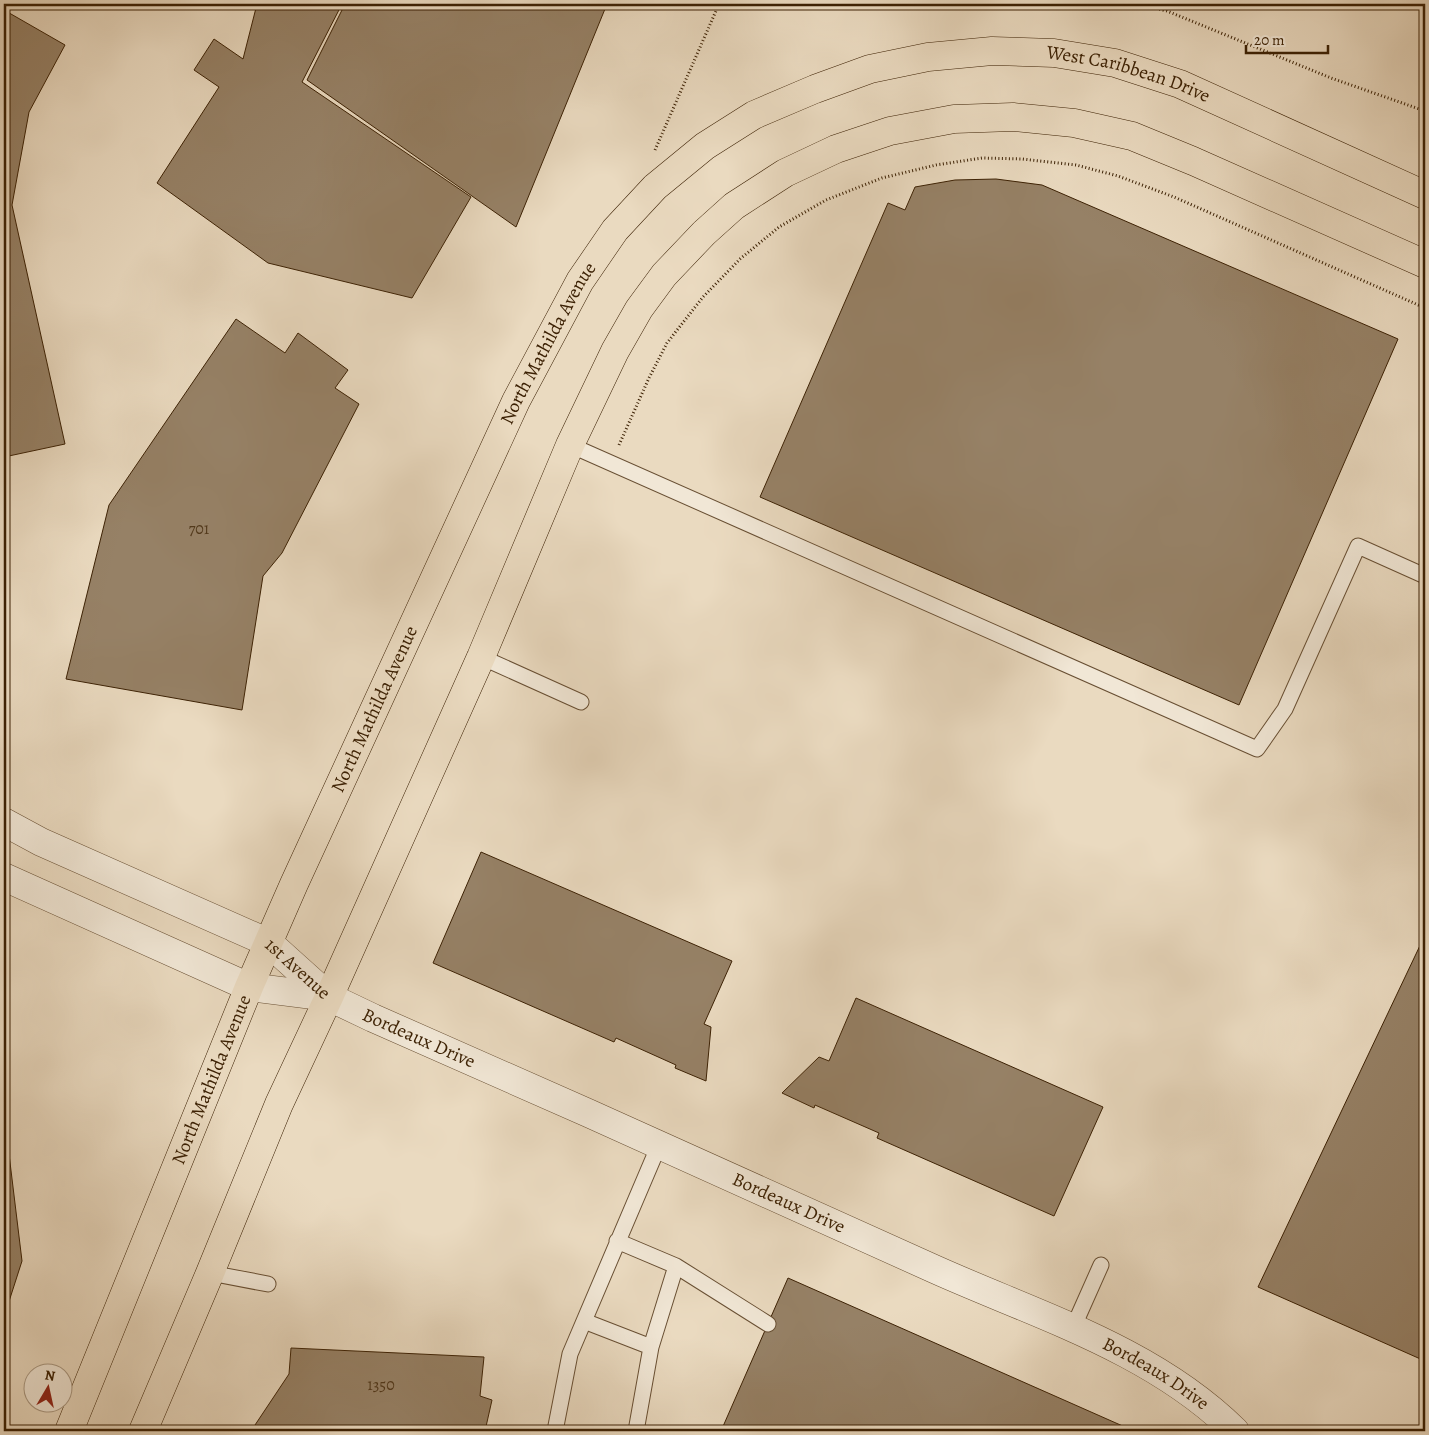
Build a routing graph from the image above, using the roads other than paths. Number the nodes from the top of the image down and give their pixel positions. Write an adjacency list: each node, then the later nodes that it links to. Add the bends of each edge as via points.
1 (815, 89): 2 (main road, West Caribbean Drive, via 870,69 928,57 992,51 1054,53 1115,63 1180,84); 10 (main road, North Mathilda Avenue, via 754,115 704,146 655,187 615,230 580,281 516,401)
2 (1425, 195)
3 (1425, 264): 4 (main road, via 1132,136 1074,122 1012,117 954,119 890,130 836,149 785,173 734,206 704,233 664,275 639,310 615,351)
4 (570, 445): 5 (lane, via 1257,749 1285,709 1358,546); 6 (main road)
5 (1425, 576)
6 (481, 658): 7 (lane); 12 (main road)
7 (581, 702)
8 (4, 822): 10 (street, 1st Avenue, via 41,842)
9 (4, 877): 11 (street, 1st Avenue)
10 (269, 943): 11 (main road, North Mathilda Avenue); 12 (street, 1st Avenue)
11 (250, 987): 12 (street, 1st Avenue); 23 (main road, North Mathilda Avenue)
12 (329, 997): 13 (street, Bordeaux Drive); 17 (main road, via 279,1104)
13 (659, 1145): 14 (lane); 21 (street, Bordeaux Drive)
14 (617, 1241): 16 (lane); 19 (lane)
15 (1102, 1265): 21 (lane)
16 (676, 1266): 20 (lane); 22 (lane)
17 (210, 1273): 18 (lane); 24 (main road)
18 (268, 1284)
19 (584, 1321): 22 (lane); 25 (lane, via 570,1354)
20 (768, 1324)
21 (1073, 1328): 27 (street, Bordeaux Drive, via 1136,1358 1176,1382 1214,1410)
22 (651, 1347): 26 (lane)
23 (70, 1431)
24 (143, 1431)
25 (556, 1431)
26 (636, 1431)
27 (1235, 1431)

